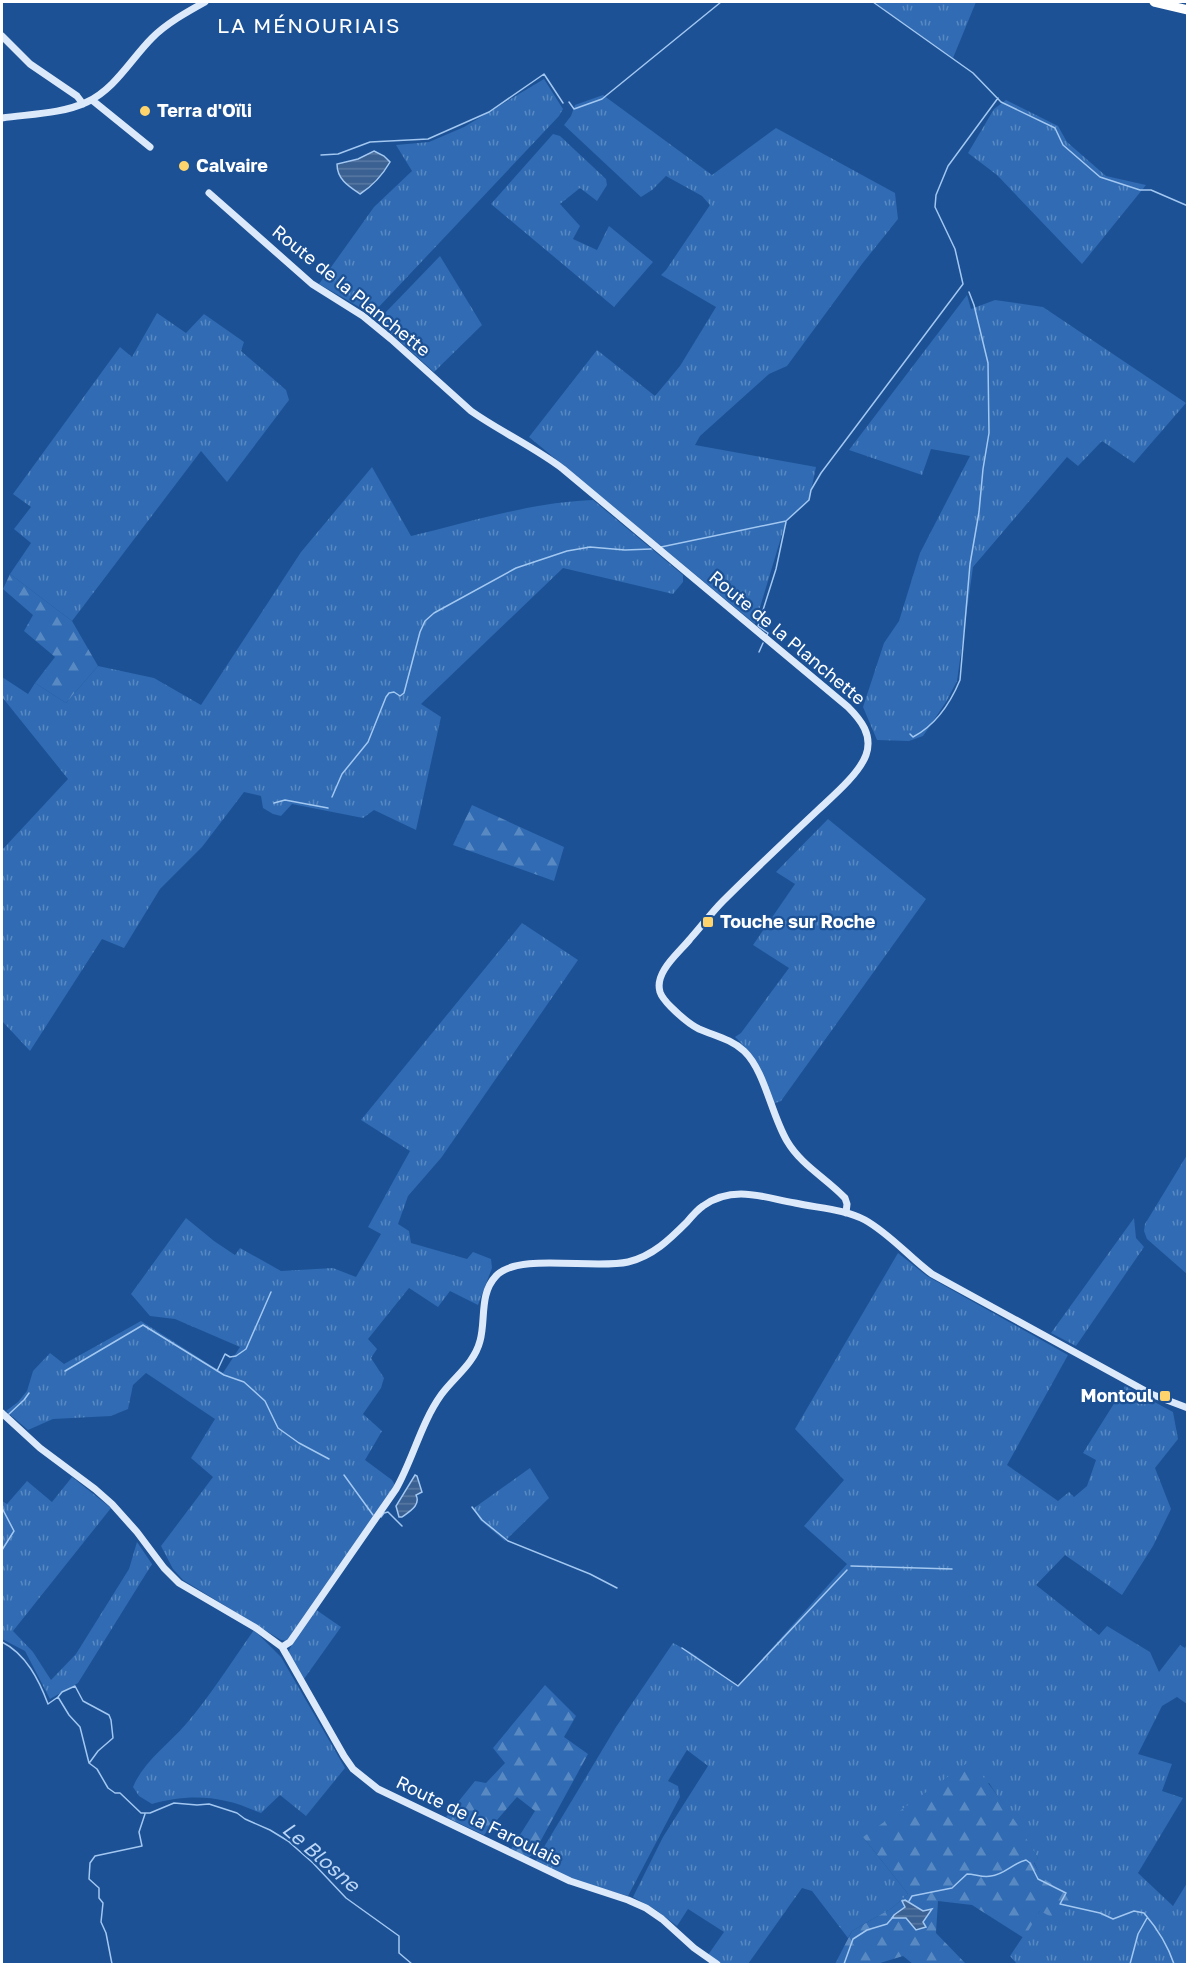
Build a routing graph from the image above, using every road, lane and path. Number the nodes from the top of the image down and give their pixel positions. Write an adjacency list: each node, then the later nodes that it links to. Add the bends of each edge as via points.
1 (205, 2): 5 (street, via 159,32)
2 (1154, 2): 3 (highway)
3 (1188, 10)
4 (2, 36): 6 (street, via 30,64)
5 (92, 100): 6 (street); 8 (street)
6 (83, 104): 7 (street)
7 (2, 118)
8 (150, 147)
9 (208, 193): 10 (street, Route de la Planchette, via 312,284 371,323 471,411 563,470 860,719 868,745 861,764 836,793 719,904 667,966 659,982 662,996 674,1010 693,1025 729,1040 754,1063 788,1143 845,1198)
10 (846, 1213): 11 (street, via 873,1225 932,1274 1151,1394); 13 (street, via 740,1194 714,1199 655,1251 627,1262 530,1264 503,1269 488,1289 481,1339 473,1358 431,1411 396,1489 290,1642)
11 (1188, 1408)
12 (2, 1413): 13 (street, via 112,1504 179,1583)
13 (282, 1647): 14 (street, Route de la Faroulais, via 338,1746 364,1779 570,1881 646,1908)
14 (717, 1965)

